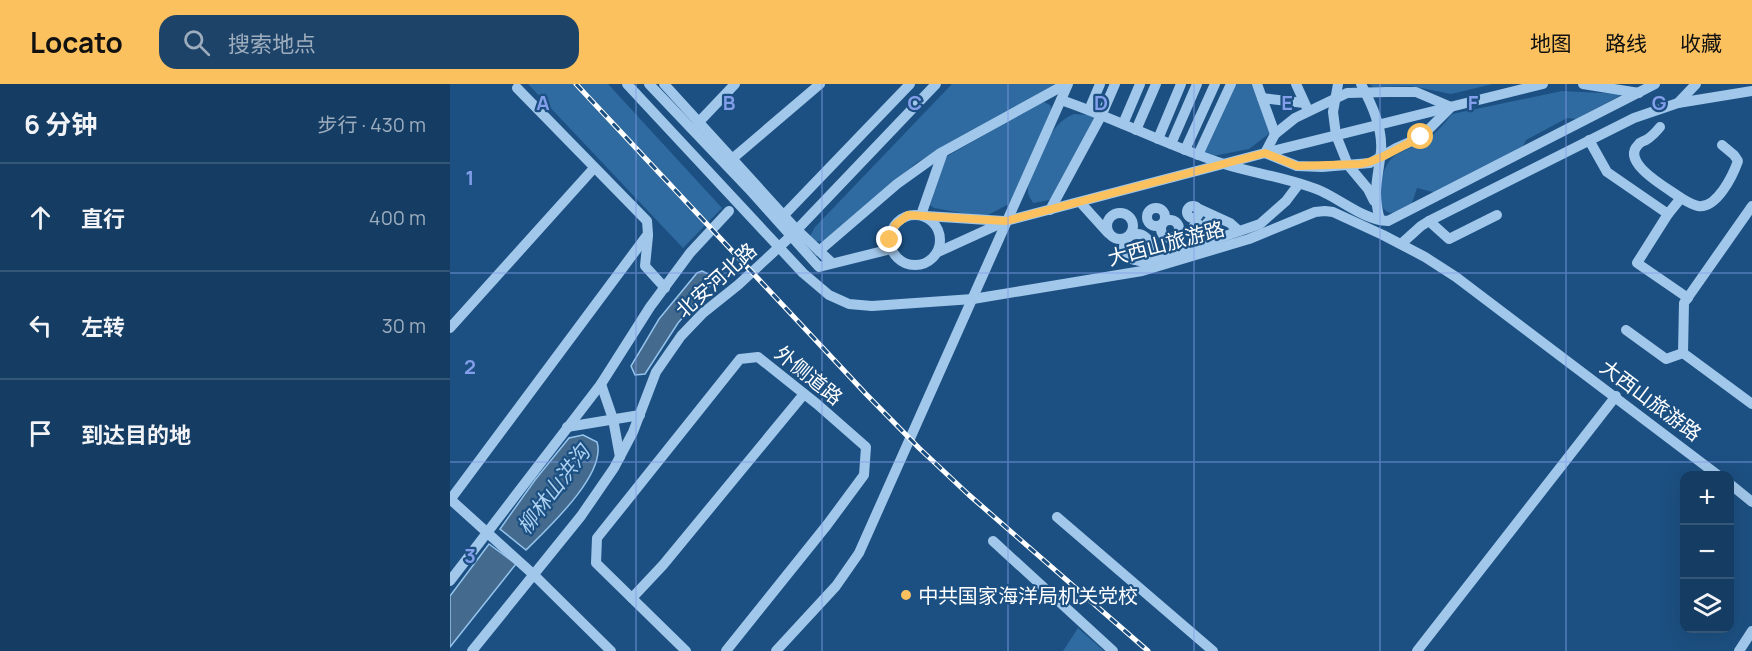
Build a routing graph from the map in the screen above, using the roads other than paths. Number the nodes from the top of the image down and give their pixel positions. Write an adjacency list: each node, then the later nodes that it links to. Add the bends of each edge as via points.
1 (627, 84): 82 (street, 大西山旅游路)
2 (649, 84): 57 (street)
3 (664, 84): 36 (street)
4 (735, 84): 36 (street)
5 (820, 84): 52 (street)
6 (910, 84): 67 (street)
7 (936, 84): 77 (street, 北安河北路)
8 (1067, 84): 30 (street); 48 (street)
9 (1100, 84): 34 (street)
10 (1114, 84): 35 (street)
11 (1140, 84): 37 (street)
12 (1156, 84): 40 (street)
13 (1181, 84): 43 (street)
14 (1197, 84): 45 (street)
15 (1215, 84): 47 (street)
16 (1231, 84): 50 (street)
17 (1257, 84): 28 (street)
18 (1296, 84): 32 (street)
19 (1338, 84): 29 (street)
20 (1543, 84): 33 (street)
21 (1583, 84): 27 (street)
22 (1655, 84): 27 (street)
23 (1696, 84): 31 (street)
24 (517, 88): 55 (street)
25 (1364, 89): 29 (street); 33 (street, via 1416,92); 38 (street)
26 (1752, 91): 31 (street)
27 (1639, 93): 70 (street, via 1396,218)
28 (1262, 98): 32 (street); 41 (street)
29 (1335, 98): 32 (street); 42 (street)
30 (1061, 100): 34 (street); 71 (street)
31 (1678, 103): 44 (street, via 1634,118)
32 (1306, 107): 41 (street)
33 (1451, 107): 38 (street); 51 (street, via 1421,137)
34 (1089, 110): 35 (street)
35 (1102, 114): 37 (street); 64 (street)
36 (698, 123): 52 (street)
37 (1123, 124): 40 (street)
38 (1378, 125): 42 (street); 51 (street)
39 (1660, 127): 58 (street, via 1636,146 1636,162)
40 (1136, 130): 43 (street)
41 (1275, 134): 49 (street)
42 (1336, 135): 49 (street); 54 (street)
43 (1158, 139): 45 (street)
44 (1589, 140): 66 (street, via 1607,172); 72 (street)
45 (1171, 144): 47 (street)
46 (1722, 145): 58 (street, via 1738,161 1732,178 1706,206 1696,206)
47 (1185, 150): 50 (street)
48 (943, 152): 68 (street); 85 (street, via 897,184)
49 (1265, 153): 53 (street); 54 (street, via 1297,166)
50 (1198, 155): 53 (street)
51 (1380, 158): 54 (street); 61 (street)
52 (732, 159): 67 (street)
53 (1225, 165): 56 (street); 60 (street)
54 (1347, 165): 61 (street)
55 (594, 168): 78 (street, via 647,221); 92 (street)
56 (1298, 185): 70 (street, via 1320,191); 75 (street, via 1269,218)
57 (749, 189): 59 (street); 77 (street)
58 (1681, 198): 66 (street)
59 (740, 199)
60 (1080, 202): 64 (street); 79 (street)
61 (1376, 205): 70 (street)
62 (1752, 206): 90 (street)
63 (1196, 207): 75 (street)
64 (1050, 210): 71 (street)
65 (729, 211): 89 (street)
66 (1668, 214): 90 (street, via 1637,263)
67 (784, 215): 77 (street)
68 (923, 215): 71 (street); 83 (street, via 908,215 895,225); 86 (street, via 938,227)
69 (1497, 215): 72 (street, via 1449,238)
70 (1380, 220)
71 (1006, 221): 86 (street); 91 (street)
72 (1430, 221): 81 (street)
73 (1163, 223): 84 (street, via 1176,222)
74 (1205, 228): 76 (street, via 1215,222)
75 (1239, 231): 76 (street)
76 (1219, 232): 84 (street)
77 (794, 233): 82 (street, 北安河北路); 85 (street); 88 (street, via 819,267)
78 (648, 234): 89 (street, via 645,267); 105 (street)
79 (1110, 234): 80 (street); 80 (street, via 1110,217 1122,212 1134,224)
80 (1129, 237): 87 (street, via 1125,250); 87 (street, via 1141,234 1150,242 1148,254)
81 (1401, 244): 91 (street, 大西山旅游路, via 1333,212 1315,212 1248,239 1143,271); 97 (street, 大西山旅游路, via 1456,277)
82 (779, 247): 91 (street, 大西山旅游路, via 829,295 849,304); 99 (street, 北安河北路, via 681,336 656,372)
83 (891, 249): 86 (street, via 909,265 926,263); 88 (street)
84 (1187, 249): 87 (street, via 1147,263)
85 (819, 251): 88 (street)
86 (938, 252)
87 (1135, 260)
88 (832, 263)
89 (664, 288): 95 (street)
90 (1688, 298): 94 (street, via 1684,303)
91 (973, 299): 118 (street, via 859,553 836,586)
92 (450, 328)
93 (1626, 330): 94 (street, via 1666,359)
94 (1683, 353): 98 (street)
95 (601, 384): 100 (street); 101 (street)
96 (804, 394): 112 (street); 112 (street, 外侧道路, via 758,357 740,359 597,538 596,563); 117 (street, 外侧道路, via 866,447 864,475)
97 (1616, 396): 103 (street, 大西山旅游路); 121 (street)
98 (1752, 404)
99 (640, 415): 100 (street); 102 (street, 北安河北路)
100 (613, 419): 101 (street); 102 (street)
101 (567, 427): 108 (street)
102 (621, 458): 110 (street, 北安河北路)
103 (1713, 471)
104 (1734, 487): 106 (street)
105 (450, 500): 108 (street)
106 (1752, 502)
107 (1057, 517): 120 (street)
108 (488, 531): 110 (street); 111 (street)
109 (993, 541): 119 (street)
110 (534, 574): 114 (street, 北安河北路); 115 (street)
111 (450, 581)
112 (632, 598): 116 (street, 外侧道路)
113 (1752, 631): 122 (street)
114 (472, 651)
115 (611, 651)
116 (686, 651)
117 (726, 651)
118 (776, 651)
119 (1113, 651)
120 (1213, 651)
121 (1417, 651)
122 (1739, 651)

